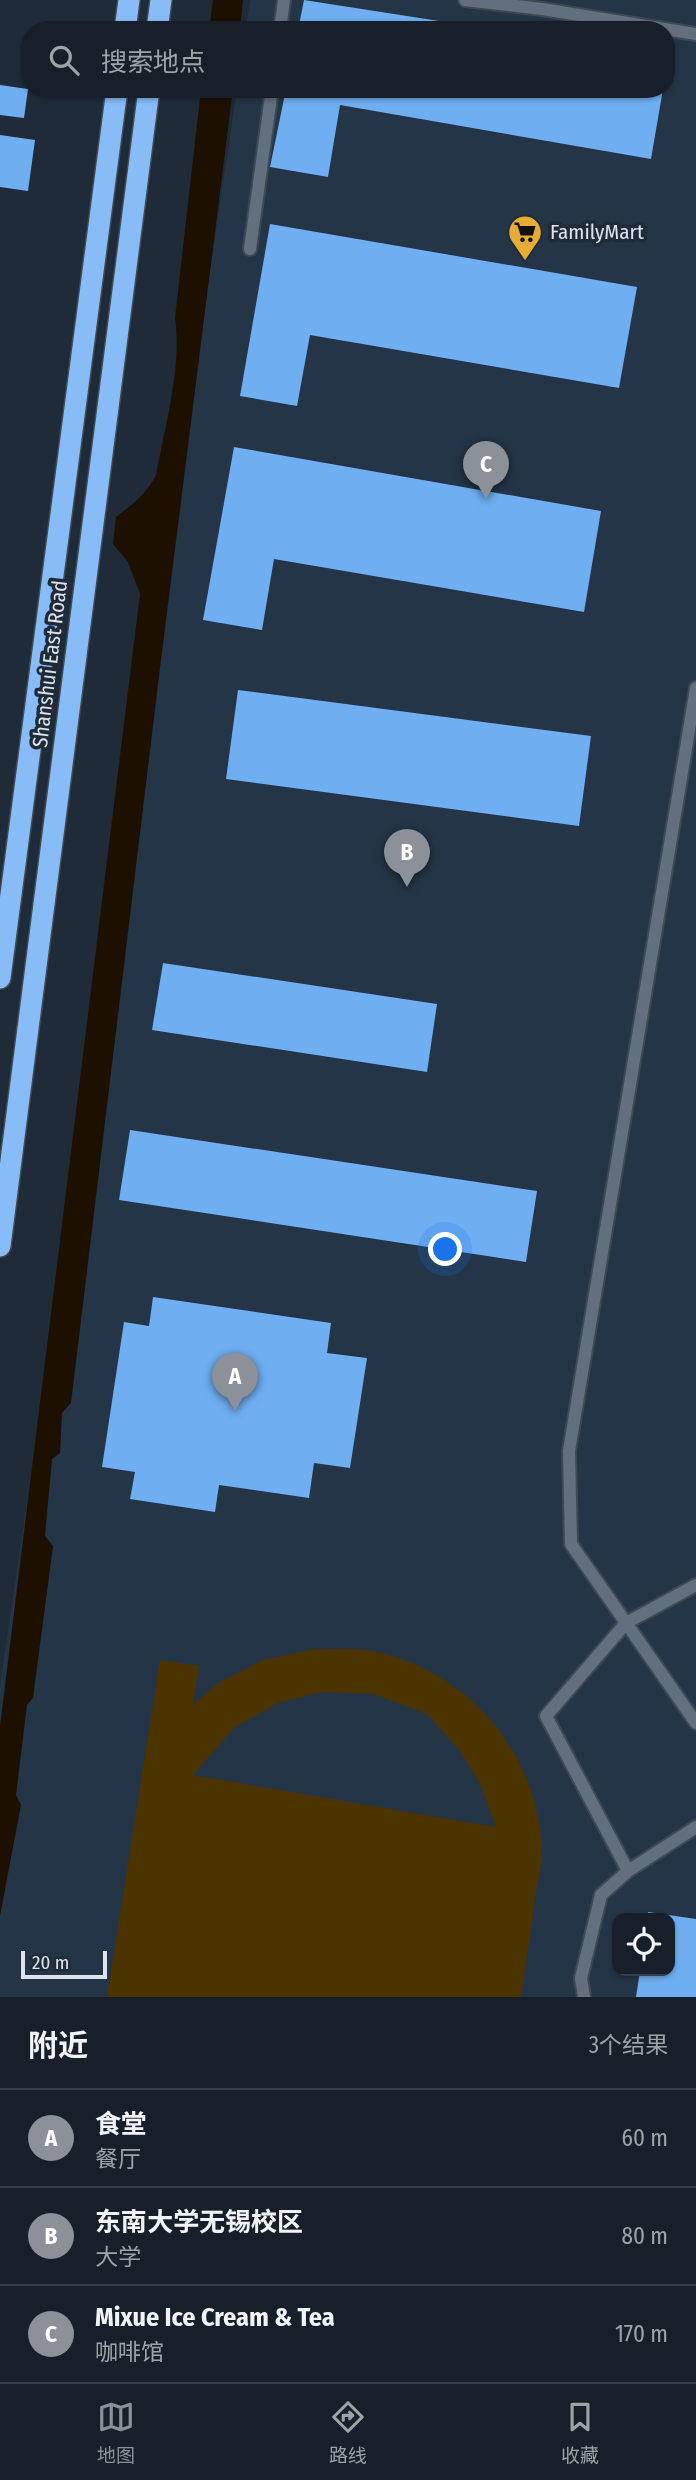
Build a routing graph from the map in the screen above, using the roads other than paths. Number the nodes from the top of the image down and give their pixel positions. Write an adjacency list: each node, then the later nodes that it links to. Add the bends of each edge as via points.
1 (129, 0): 5 (highway)
2 (160, 0): 6 (highway)
3 (284, 0): 7 (lane)
4 (465, 0): 8 (lane)
5 (126, 21)
6 (158, 21)
7 (281, 21)
8 (616, 21)
9 (675, 31): 10 (lane)
10 (696, 34)
11 (116, 98): 16 (highway, Shanshui East Road)
12 (148, 98): 17 (highway, Shanshui East Road)
13 (271, 98): 14 (lane)
14 (250, 248)
15 (696, 688): 19 (lane, via 569,1451 570,1544)
16 (0, 978)
17 (0, 1246)
18 (696, 1585): 19 (lane)
19 (626, 1623): 20 (lane); 22 (lane, via 546,1716)
20 (696, 1723)
21 (696, 1827): 22 (lane)
22 (628, 1871): 23 (lane, via 601,1895 581,1978)
23 (584, 1997)

